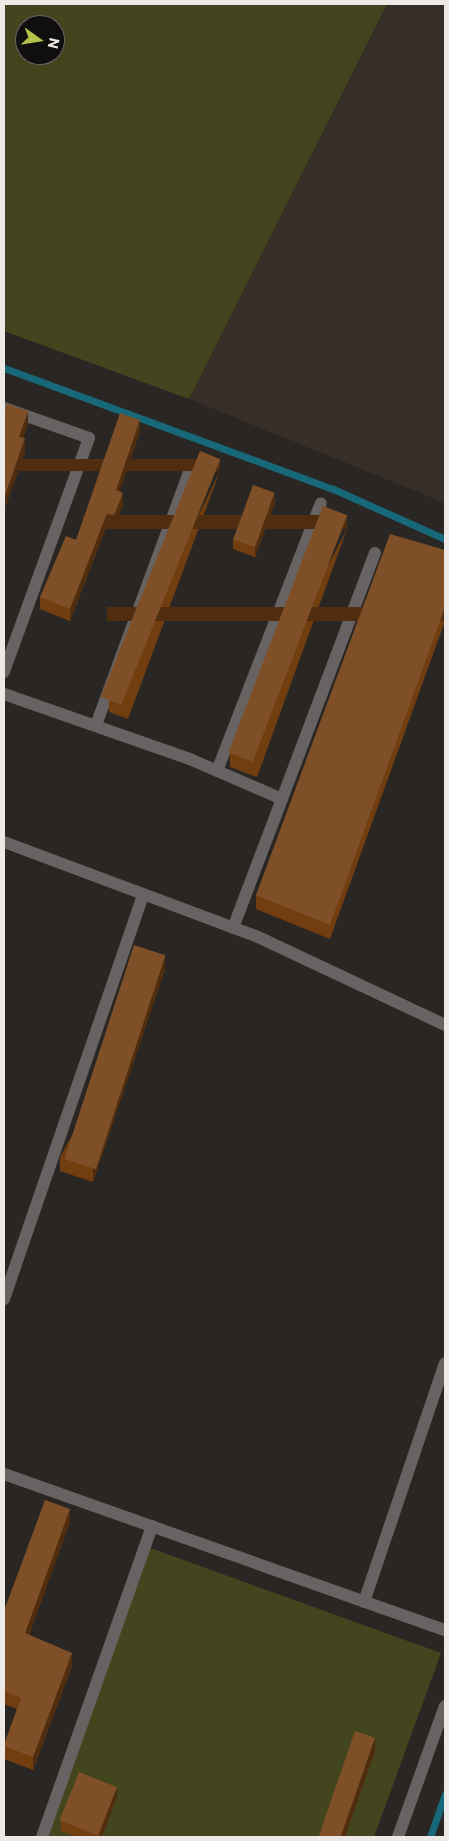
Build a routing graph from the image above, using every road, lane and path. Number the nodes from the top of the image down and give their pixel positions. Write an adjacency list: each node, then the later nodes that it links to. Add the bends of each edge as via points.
1 (4, 408): 5 (street, via 89,438)
2 (190, 469): 7 (street)
3 (321, 502): 8 (street)
4 (375, 553): 9 (street)
5 (4, 672)
6 (4, 694): 7 (street)
7 (96, 725): 8 (street)
8 (217, 771): 9 (street)
9 (282, 799): 12 (street)
10 (4, 842): 11 (street)
11 (142, 896): 12 (street); 14 (street)
12 (233, 928): 13 (street)
13 (445, 1025)
14 (4, 1299)
15 (445, 1363): 18 (street)
16 (4, 1474): 17 (street)
17 (152, 1526): 18 (street); 21 (street)
18 (364, 1602): 19 (street)
19 (445, 1630)
20 (445, 1706): 22 (street)
21 (42, 1837)
22 (398, 1837)

